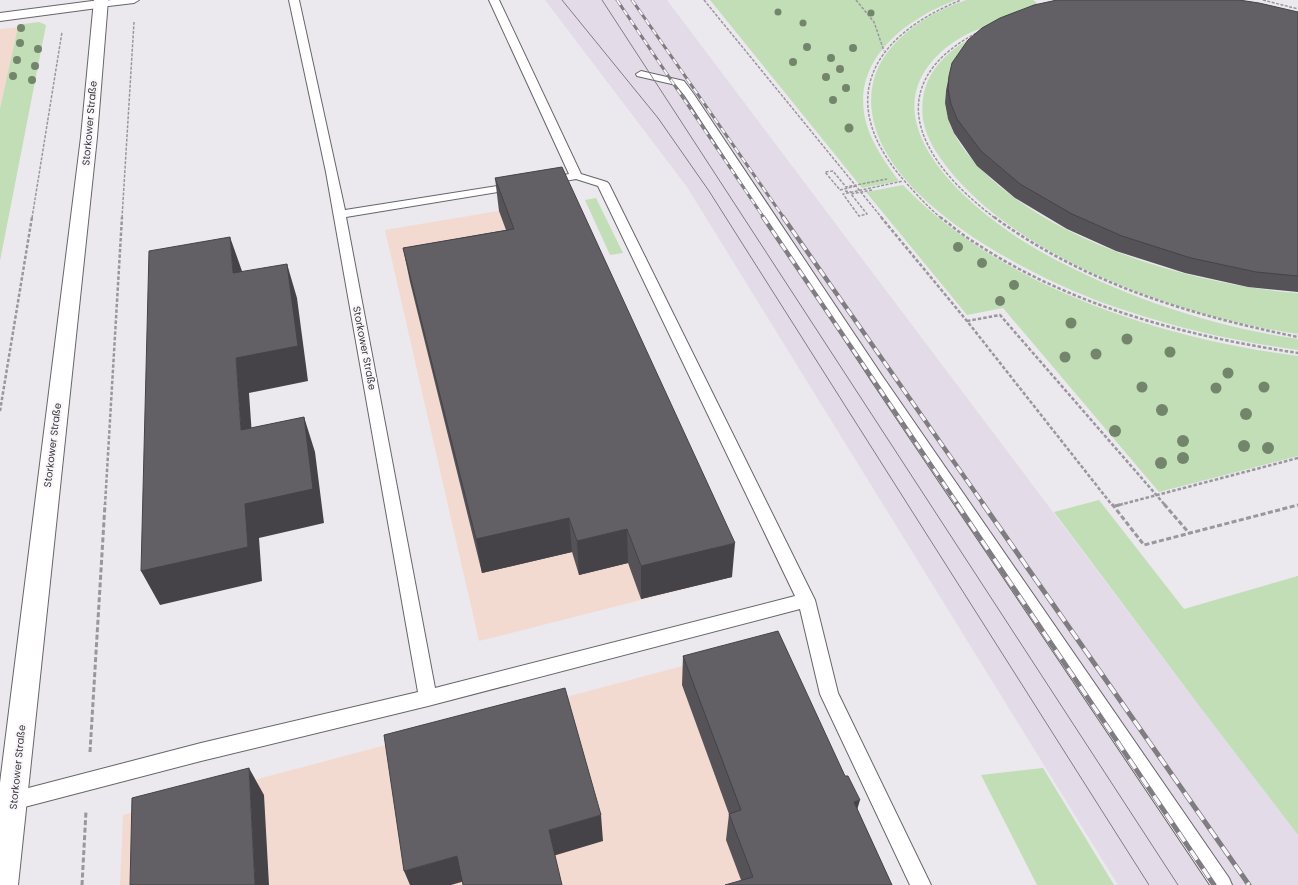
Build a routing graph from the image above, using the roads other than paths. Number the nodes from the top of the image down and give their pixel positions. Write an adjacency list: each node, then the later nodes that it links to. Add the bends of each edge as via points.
1 (134, 0): 4 (lane)
2 (294, 0): 10 (lane, Storkower Straße)
3 (494, 0): 7 (lane)
4 (100, 2): 5 (main road); 13 (main road, Storkower Straße, via 89,137)
5 (1, 19)
6 (641, 74): 16 (lane, via 680,83 878,380)
7 (576, 176): 8 (lane); 11 (lane, via 602,184)
8 (540, 182)
9 (525, 185): 10 (lane)
10 (340, 214): 12 (lane, Storkower Straße)
11 (806, 600): 12 (lane); 15 (lane, via 829,694)
12 (428, 698): 13 (lane, via 201,752)
13 (13, 801): 14 (main road, Storkower Straße)
14 (3, 885)
15 (921, 885)
16 (1222, 885)

